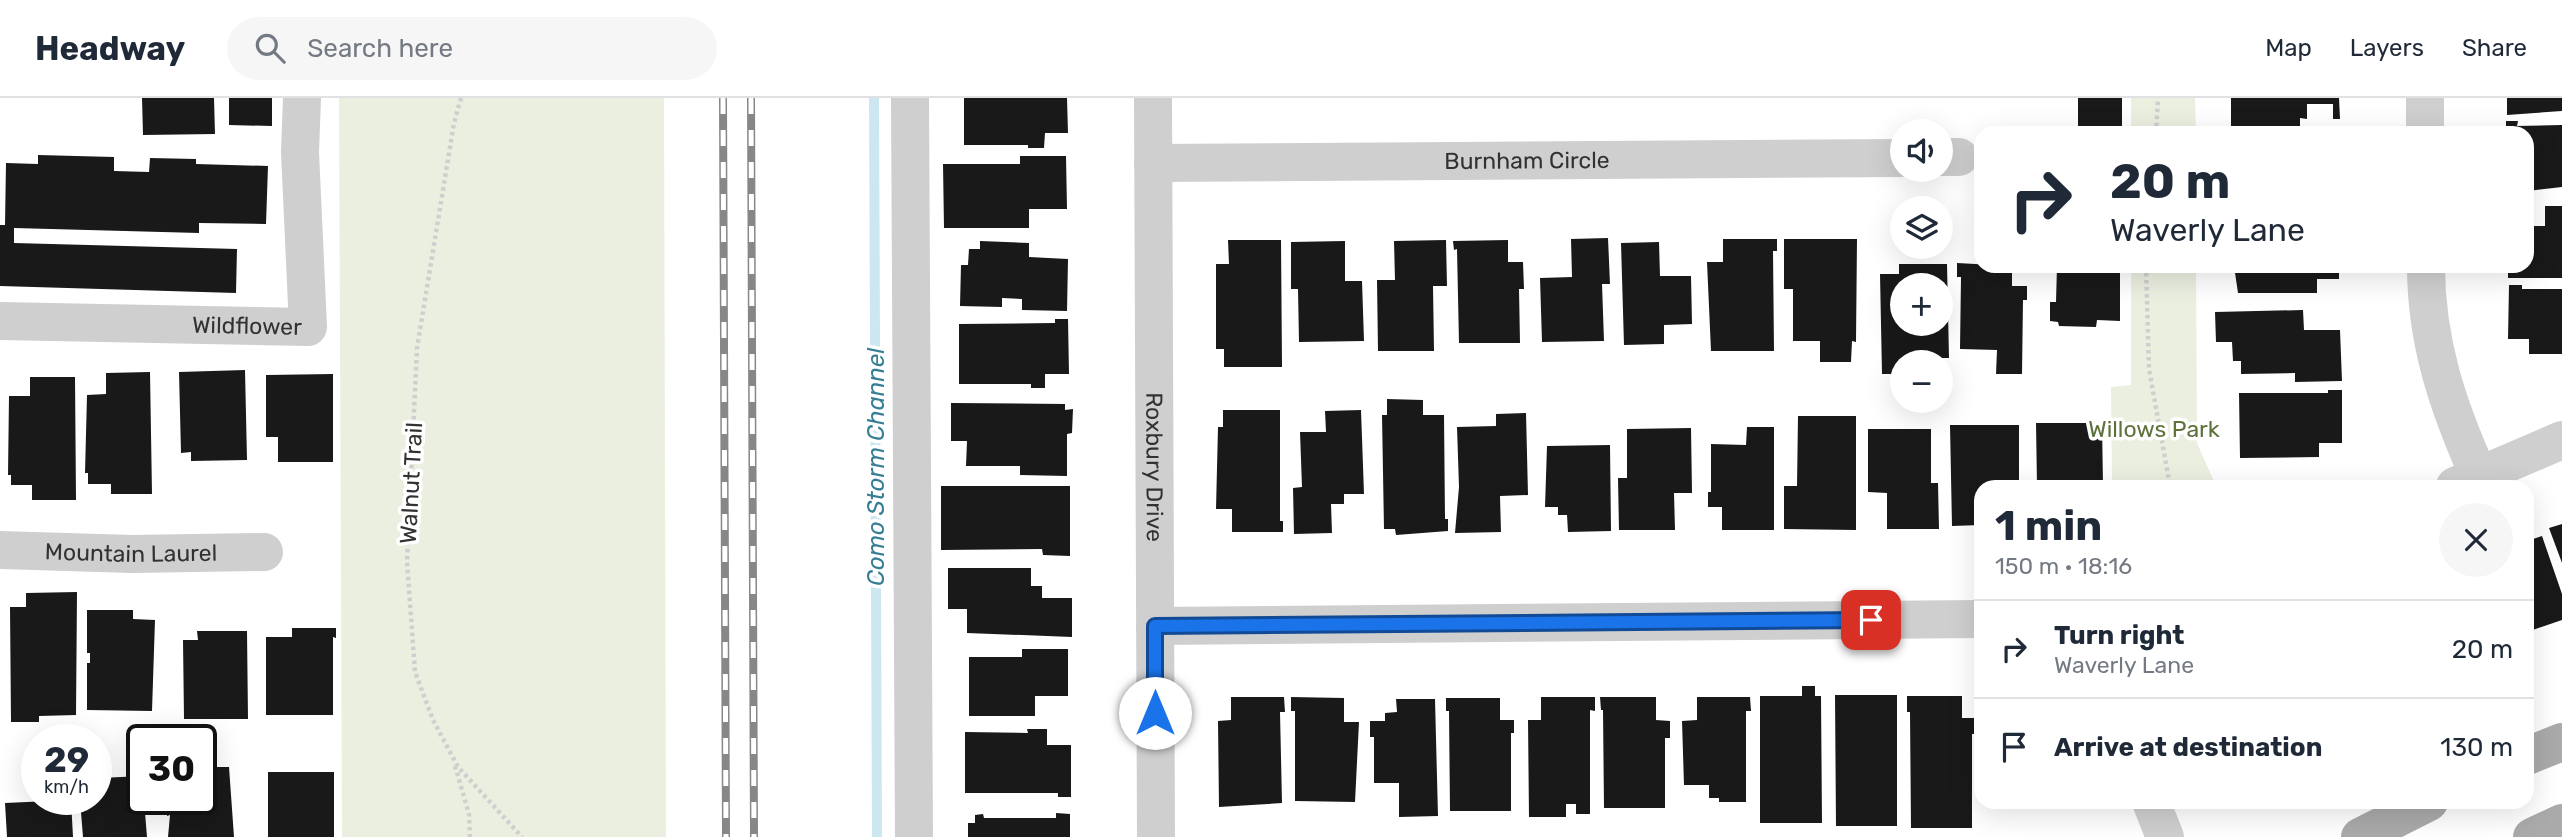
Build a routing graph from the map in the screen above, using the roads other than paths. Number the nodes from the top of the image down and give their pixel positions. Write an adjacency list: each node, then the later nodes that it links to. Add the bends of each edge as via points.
1 (303, 98): 9 (street, Wildflower, via 300,152 308,327)
2 (910, 98): 22 (street)
3 (1153, 98): 7 (street, Roxbury Drive)
4 (2425, 98): 5 (street)
5 (2425, 126)
6 (1890, 158): 7 (street, Burnham Circle)
7 (1153, 163): 16 (street, Roxbury Drive)
8 (2426, 273): 11 (street, via 2426,309 2438,370 2458,431)
9 (0, 321)
10 (2562, 440): 12 (street)
11 (2467, 480)
12 (2469, 480)
13 (0, 551): 14 (street, Mountain Laurel)
14 (264, 552)
15 (1974, 620): 16 (street)
16 (1155, 626): 23 (street, Roxbury Drive)
17 (2562, 742): 18 (main road)
18 (2534, 753)
19 (2154, 809): 24 (street)
20 (2416, 809): 25 (main road)
21 (2562, 823): 26 (main road)
22 (914, 837)
23 (1156, 837)
24 (2165, 837)
25 (2360, 837)
26 (2532, 837)

